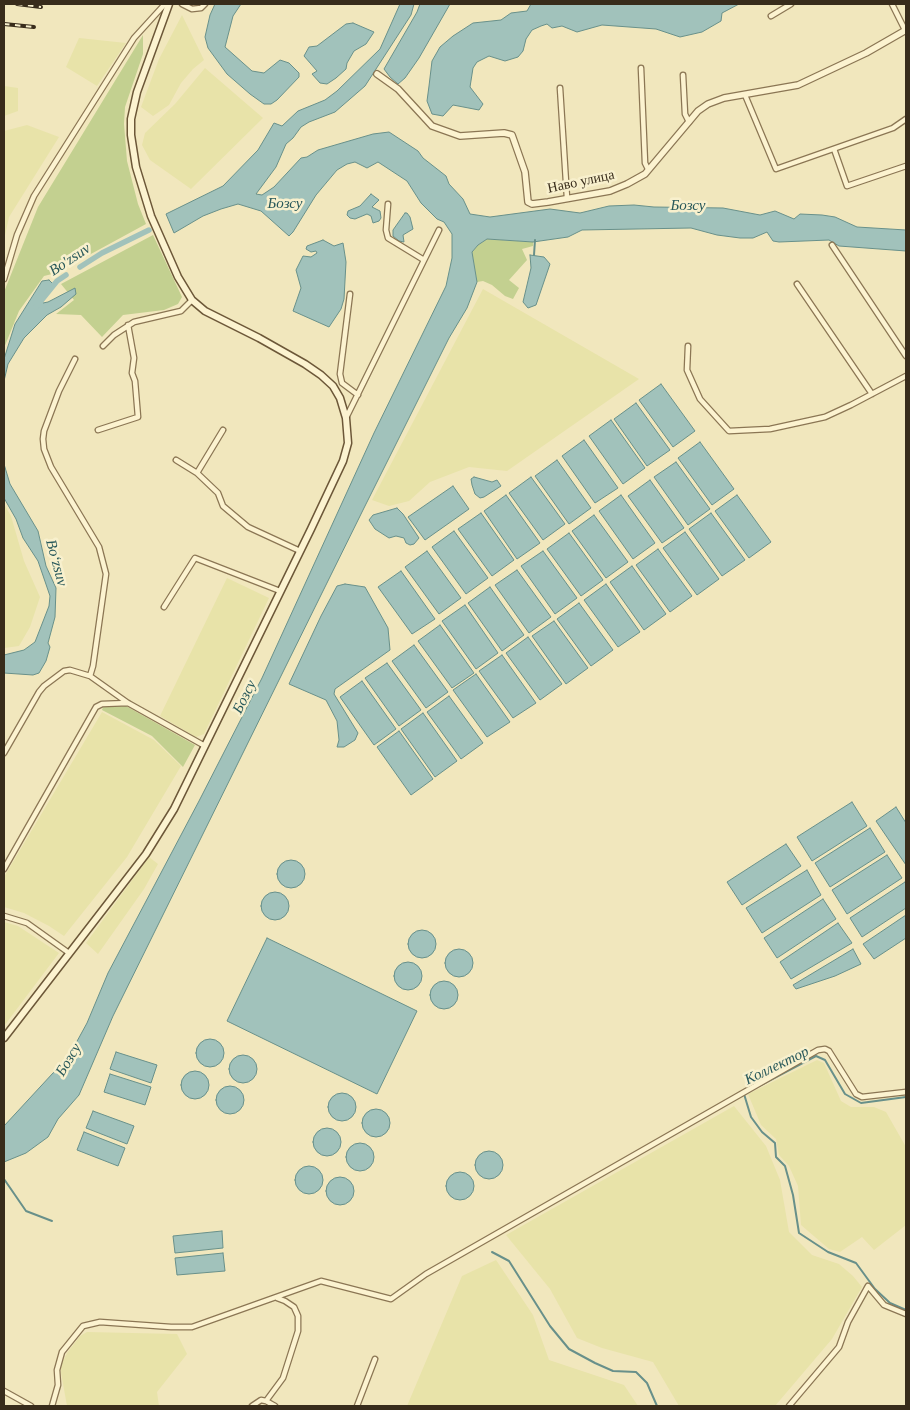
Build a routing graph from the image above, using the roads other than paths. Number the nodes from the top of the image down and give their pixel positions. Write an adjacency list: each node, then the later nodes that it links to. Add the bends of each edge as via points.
1 (167, 4): 23 (street, via 134,38 34,196 17,235); 26 (main road, via 133,105 131,135 150,216 178,278)
2 (182, 4): 3 (street, via 192,9)
3 (205, 4)
4 (791, 4): 6 (street)
5 (892, 4): 7 (street)
6 (771, 16)
7 (906, 30): 12 (street, Наво улица, via 806,82)
8 (641, 68): 17 (street, via 645,163)
9 (377, 74): 18 (street, Наво улица, via 398,89 432,126 460,136 512,135 524,172 528,202)
10 (683, 75): 14 (street, via 685,114)
11 (560, 88): 18 (street)
12 (745, 95): 14 (street, Наво улица, via 708,104); 15 (street, via 776,169)
13 (906, 119): 15 (street, via 893,128)
14 (689, 122): 17 (street, Наво улица)
15 (834, 150): 16 (street, via 847,186)
16 (906, 166)
17 (648, 169): 18 (street, Наво улица, via 645,174 610,191)
18 (567, 198)
19 (388, 204): 22 (street, via 388,238)
20 (439, 230): 22 (street)
21 (832, 245): 30 (street)
22 (424, 260): 34 (street)
23 (4, 279)
24 (798, 284): 33 (street)
25 (350, 294): 34 (street, via 340,374 342,382)
26 (192, 300): 27 (street, via 181,311); 35 (main road, via 321,375 336,390)
27 (128, 325): 28 (street); 36 (street, via 138,417)
28 (103, 346)
29 (688, 346): 33 (street, via 687,370 700,400 729,431 770,429 825,417)
30 (906, 356)
31 (75, 359): 43 (street, via 59,391 43,439 52,467 99,547 106,574)
32 (906, 376): 33 (street)
33 (872, 394)
34 (358, 395): 35 (street)
35 (346, 418): 40 (main road, via 348,442 343,461)
36 (98, 430)
37 (223, 430): 39 (street)
38 (176, 460): 39 (street)
39 (197, 473): 40 (street, via 218,493 223,506 248,527)
40 (300, 551): 41 (main road)
41 (280, 591): 42 (street, via 195,558); 45 (main road)
42 (164, 607)
43 (90, 676): 44 (street); 46 (street, via 64,671 44,686)
44 (128, 703): 45 (street); 47 (street, via 96,707)
45 (205, 746): 49 (main road, via 154,843)
46 (4, 753)
47 (4, 870)
48 (4, 916): 49 (street, via 27,923)
49 (69, 954): 50 (main road)
50 (4, 1038)
51 (906, 1092): 52 (street, via 862,1097 856,1094 829,1051 818,1050 426,1274 391,1299 325,1281)
52 (277, 1298): 56 (street, via 294,1307 298,1331 283,1378); 58 (street, via 192,1327 100,1322 83,1326 62,1352 56,1370 58,1385)
53 (906, 1314): 62 (street, via 884,1305 868,1286 848,1322 839,1347)
54 (374, 1359): 61 (street)
55 (4, 1391): 57 (street)
56 (266, 1400): 59 (street); 60 (street)
57 (31, 1406)
58 (52, 1406)
59 (252, 1406)
60 (275, 1406)
61 (357, 1406)
62 (789, 1406)

